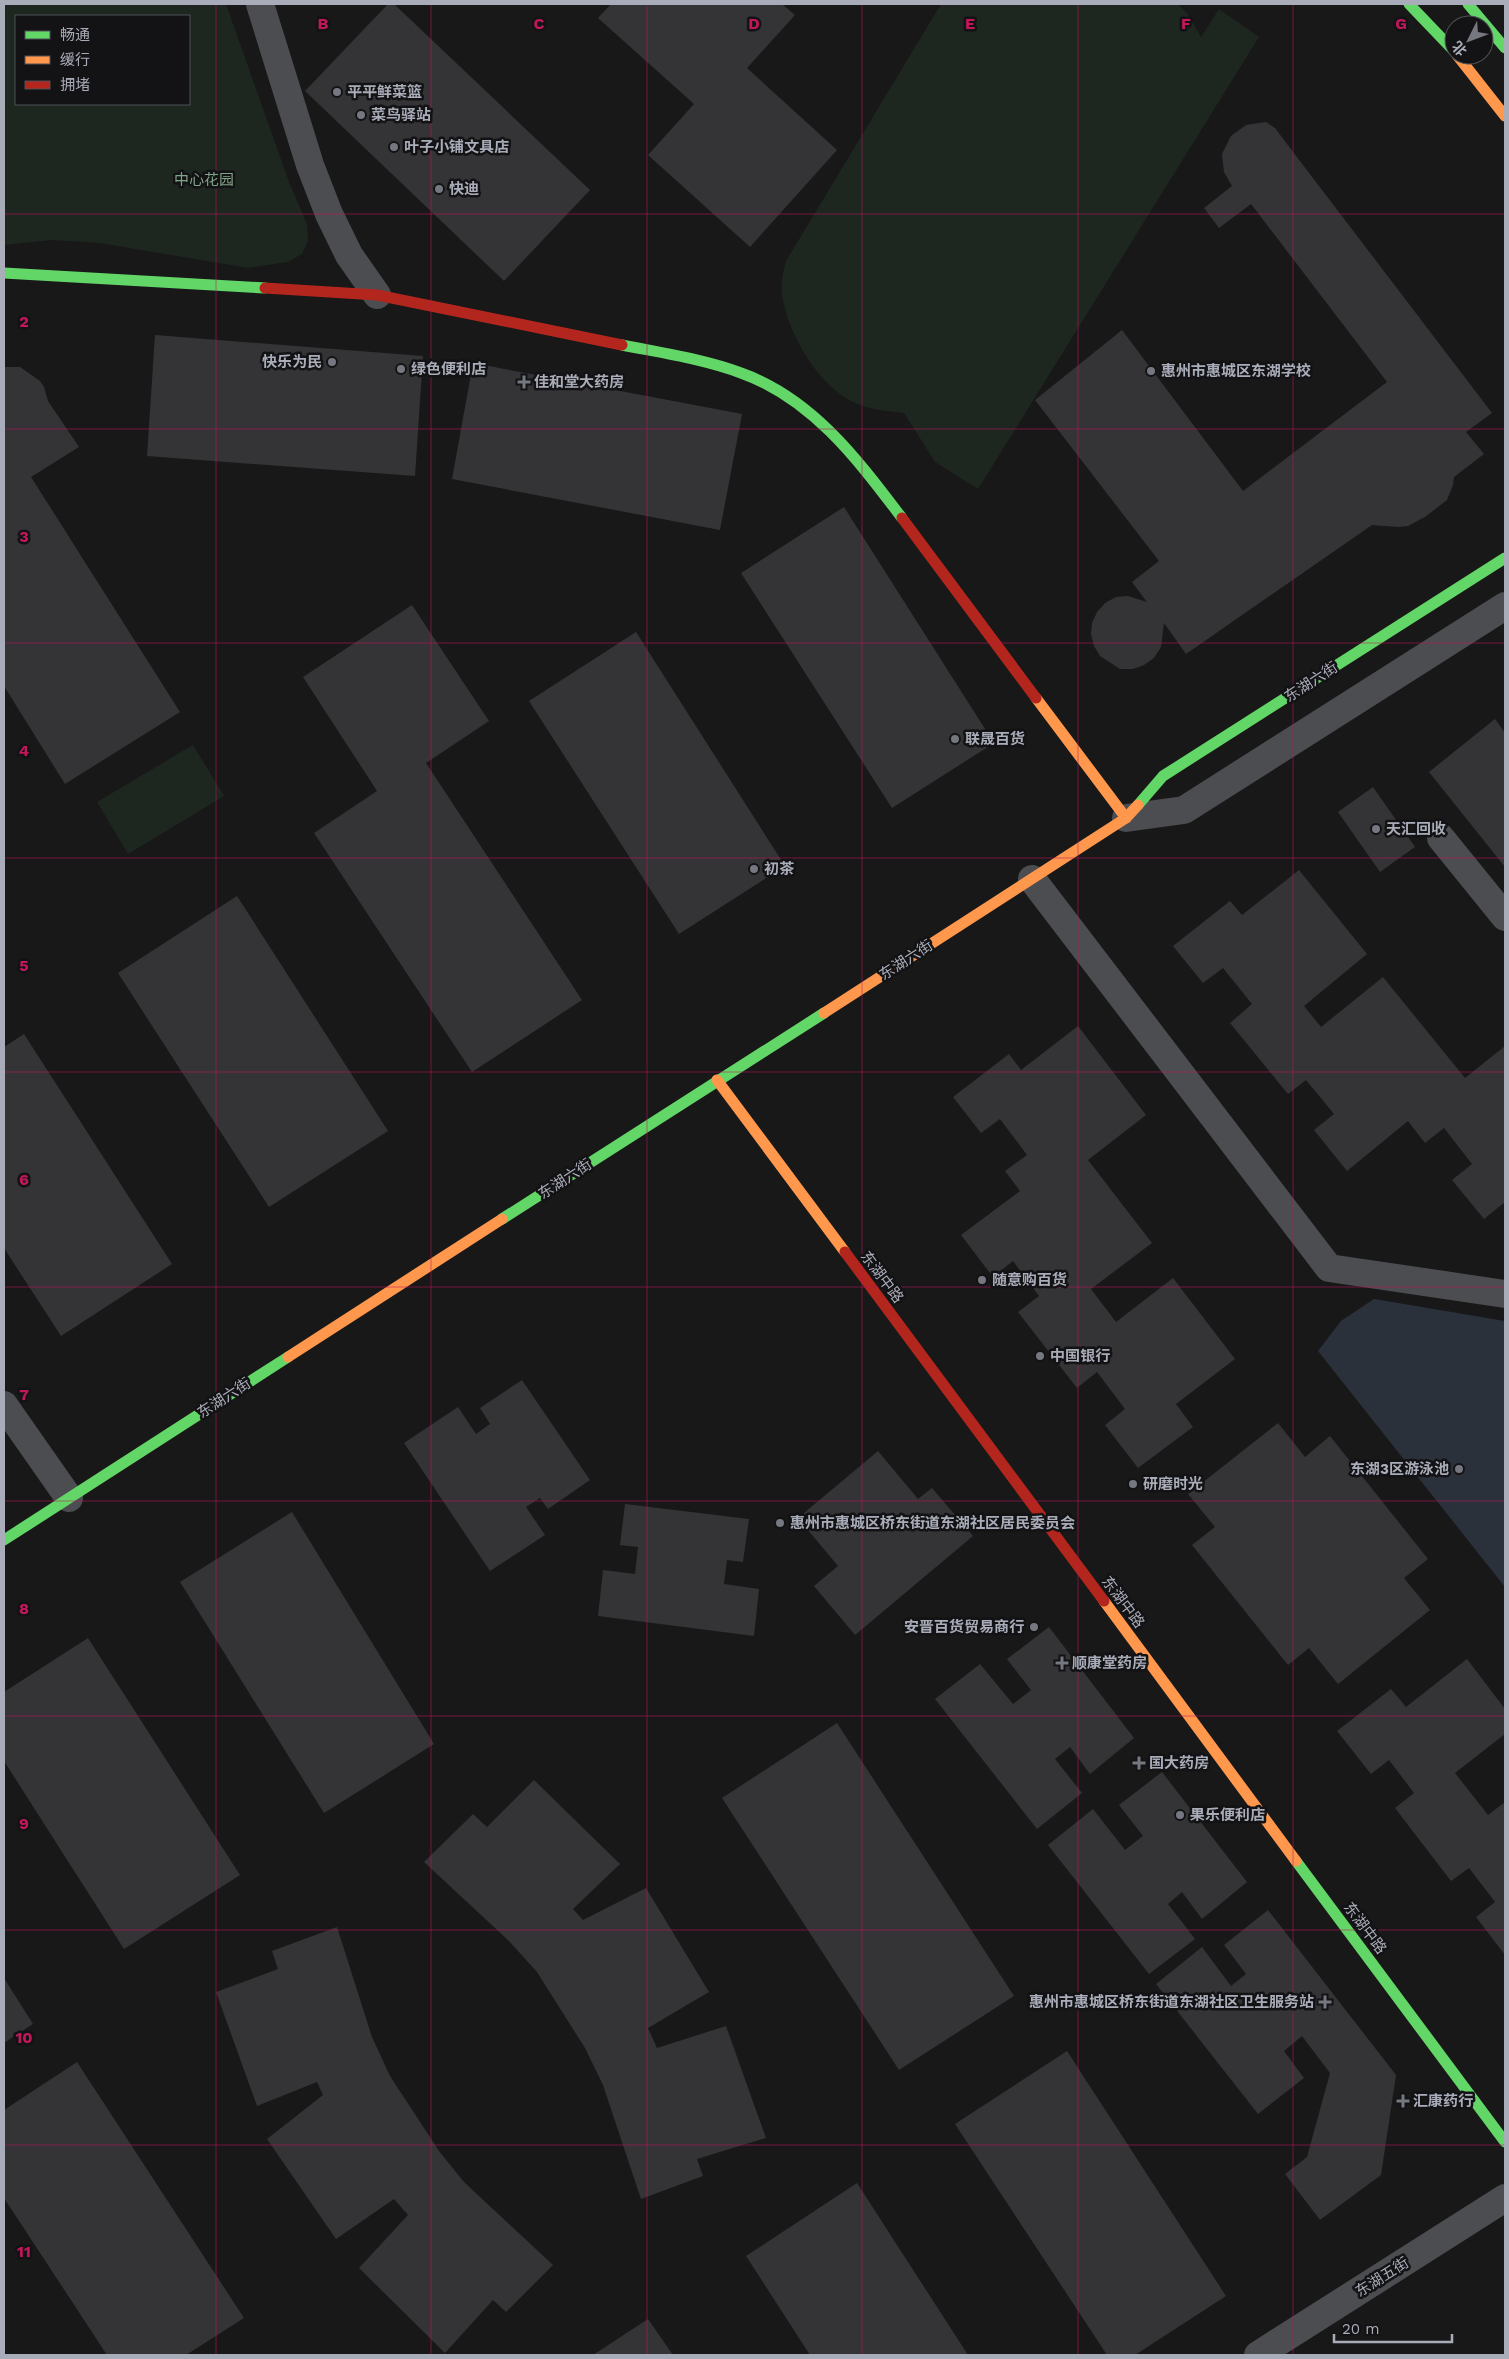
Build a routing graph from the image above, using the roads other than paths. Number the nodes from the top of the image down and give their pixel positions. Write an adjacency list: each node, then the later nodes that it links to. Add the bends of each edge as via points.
1 (260, 4): 9 (street, via 329,214 349,255)
2 (1410, 4): 4 (street)
3 (1468, 4): 5 (street)
4 (1444, 40)
5 (1505, 48)
6 (1466, 65): 7 (street)
7 (1505, 116)
8 (4, 274): 9 (street)
9 (377, 295): 12 (street, via 718,366 742,373 793,399 836,436 882,491)
10 (1505, 558): 12 (street, 东湖六街, via 1163,776)
11 (1505, 606): 12 (street, 东湖六街, via 1184,810)
12 (1126, 818): 14 (street, 东湖六街)
13 (1441, 838): 15 (street)
14 (1032, 879): 16 (street, 东湖六街); 17 (street, via 1329,1268)
15 (1505, 917)
16 (717, 1080): 19 (street, 东湖六街); 21 (street, 东湖中路)
17 (1505, 1294)
18 (4, 1405): 19 (street)
19 (69, 1498): 20 (street, 东湖六街)
20 (4, 1540)
21 (1505, 2142)
22 (1505, 2198): 23 (street, 东湖五街)
23 (1258, 2355)

